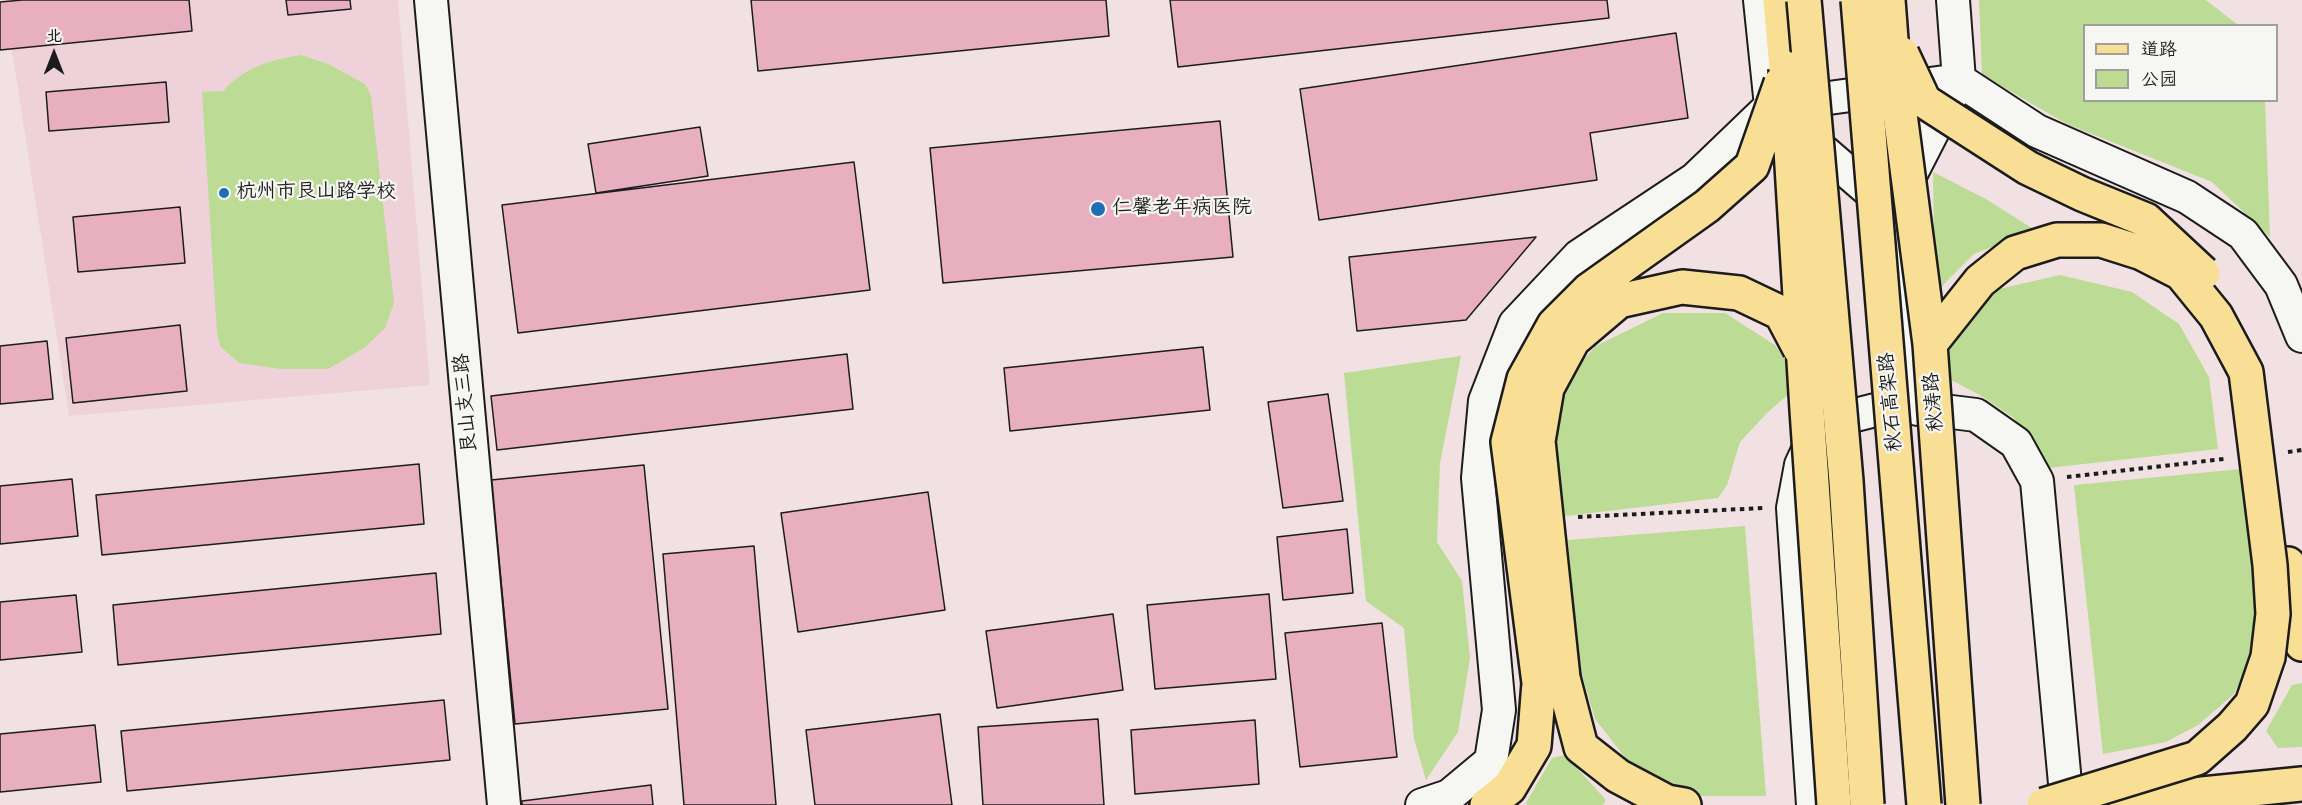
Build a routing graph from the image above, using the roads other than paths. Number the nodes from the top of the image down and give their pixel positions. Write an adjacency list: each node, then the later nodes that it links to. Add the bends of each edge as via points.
1 (431, 0): 17 (street, 艮山支三路)
2 (1760, 0): 10 (street)
3 (1780, 0): 8 (main road)
4 (1804, 0): 23 (main road, bridge, via 1846,481)
5 (1858, 0): 24 (main road, 秋石高架路, bridge)
6 (1953, 0): 9 (street)
7 (1889, 15): 12 (main road, 秋涛路, bridge); 15 (main road, bridge, via 1924,101 2028,168 2146,220 2196,264 2244,320 2265,374 2288,564)
8 (1786, 68): 13 (main road, bridge); 19 (main road, bridge, via 1752,166 1707,206 1589,290 1554,325 1524,379 1508,442 1539,683 1534,746 1509,788)
9 (1959, 80): 10 (street); 11 (street, via 2037,131 2187,197 2243,234 2281,285); 14 (street, via 1896,203)
10 (1771, 106): 14 (street, via 1879,200); 18 (street, via 1695,179 1579,256 1515,324 1485,401 1478,478 1499,710 1491,760 1449,796)
11 (2302, 336)
12 (1930, 344): 25 (main road, 秋涛路, bridge); 26 (main road, bridge, via 1980,281 2016,254 2057,240 2101,240 2181,273 2216,316 2246,372 2273,614 2268,657 2252,704 2198,758)
13 (1803, 356): 20 (main road, bridge, via 1781,313 1739,293 1682,287 1619,301 1573,340 1547,388 1538,441 1563,678 1581,747 1618,776 1667,802); 22 (main road, bridge)
14 (1906, 407): 21 (street, via 1820,424 1802,465 1793,508); 27 (street, via 1976,415 2016,443 2037,481)
15 (2302, 644)
16 (2302, 784): 28 (main road)
17 (504, 805)
18 (1422, 805)
19 (1487, 805)
20 (1684, 805)
21 (1814, 805)
22 (1834, 805)
23 (1867, 805)
24 (1924, 805)
25 (1963, 805)
26 (2044, 805)
27 (2067, 805)
28 (2093, 805)

